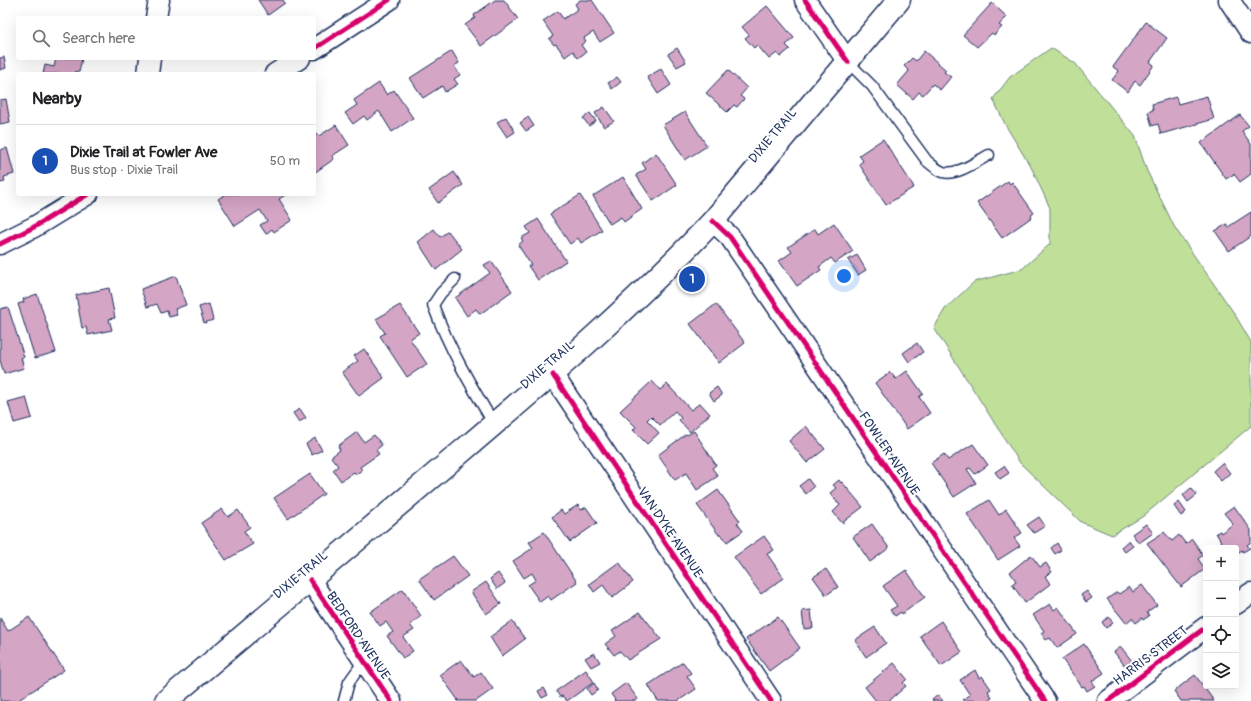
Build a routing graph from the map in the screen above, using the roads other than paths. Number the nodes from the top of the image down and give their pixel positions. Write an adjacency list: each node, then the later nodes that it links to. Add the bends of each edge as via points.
1 (159, 0): 6 (street)
2 (389, 0): 8 (street)
3 (805, 0): 11 (street)
4 (899, 0): 11 (main road, DIXIE TRAIL)
5 (1229, 0): 7 (street)
6 (156, 16)
7 (1251, 32)
8 (316, 48)
9 (150, 60): 12 (street)
10 (297, 60): 13 (street)
11 (848, 62): 14 (lane, via 872,86 927,161 943,172 957,171); 16 (main road, DIXIE TRAIL)
12 (148, 72)
13 (278, 72)
14 (989, 154)
15 (85, 196): 17 (street)
16 (713, 221): 19 (main road, DIXIE TRAIL, via 682,255); 30 (street, FOWLER AVENUE, via 730,238)
17 (0, 244)
18 (455, 279): 20 (lane, via 433,305 440,326)
19 (553, 375): 20 (main road, DIXIE TRAIL); 29 (street, VAN DYKE AVENUE)
20 (494, 424): 21 (main road, DIXIE TRAIL)
21 (310, 580): 25 (street, BEDFORD AVENUE); 26 (main road, DIXIE TRAIL)
22 (1251, 593): 23 (street)
23 (1239, 602)
24 (1203, 629): 31 (street, HARRIS STREET)
25 (364, 661): 27 (lane, via 349,682); 28 (street, BEDFORD AVENUE)
26 (166, 701)
27 (344, 701)
28 (391, 701)
29 (771, 701)
30 (1045, 701)
31 (1108, 701)

